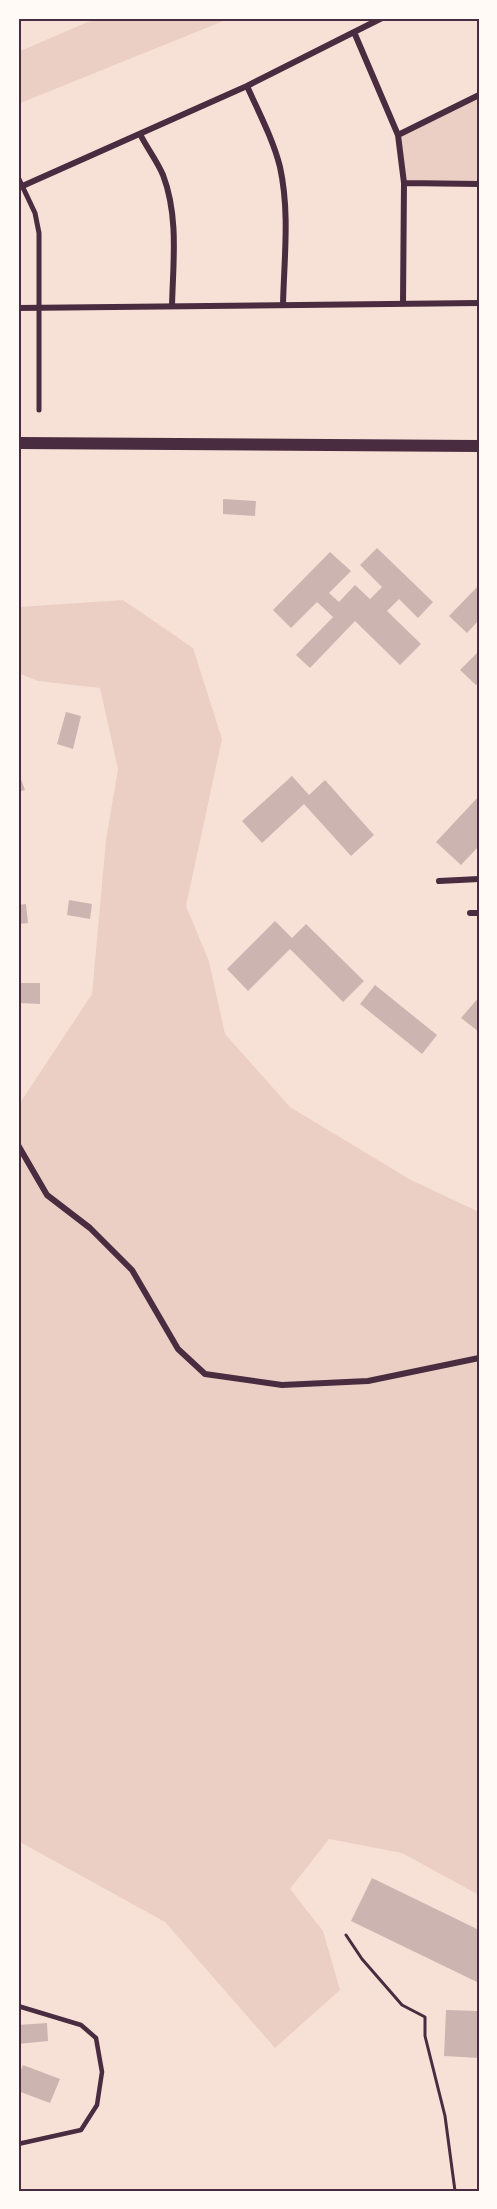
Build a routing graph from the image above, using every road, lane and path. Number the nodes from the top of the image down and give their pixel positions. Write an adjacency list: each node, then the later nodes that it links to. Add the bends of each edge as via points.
1 (382, 18): 2 (street)
2 (354, 32): 3 (street); 6 (street)
3 (247, 86): 5 (street); 13 (street, via 270,135 280,168 286,205)
4 (479, 95): 6 (street)
5 (140, 134): 10 (street); 14 (street, via 170,196 174,221)
6 (398, 135): 8 (street)
7 (18, 177): 10 (street)
8 (404, 183): 9 (street); 11 (street)
9 (479, 184)
10 (20, 187): 16 (street, via 35,213 39,233)
11 (403, 303): 12 (street); 13 (street)
12 (479, 303)
13 (283, 305): 14 (street)
14 (172, 306): 16 (street)
15 (18, 308): 16 (street)
16 (40, 308): 17 (street)
17 (39, 410)
18 (18, 443): 19 (main road)
19 (479, 446)
20 (479, 879): 21 (street)
21 (440, 880)
22 (470, 913): 23 (street)
23 (479, 913)
24 (18, 1145): 25 (street, via 47,1195 90,1228 132,1270 178,1349 205,1374 282,1384 368,1381)
25 (479, 1358)
26 (346, 1935): 29 (path, via 402,2006 425,2017 425,2036 445,2116)
27 (18, 2006): 28 (lane, via 81,2025 96,2038 102,2072 97,2105 81,2130)
28 (18, 2144)
29 (455, 2191)

